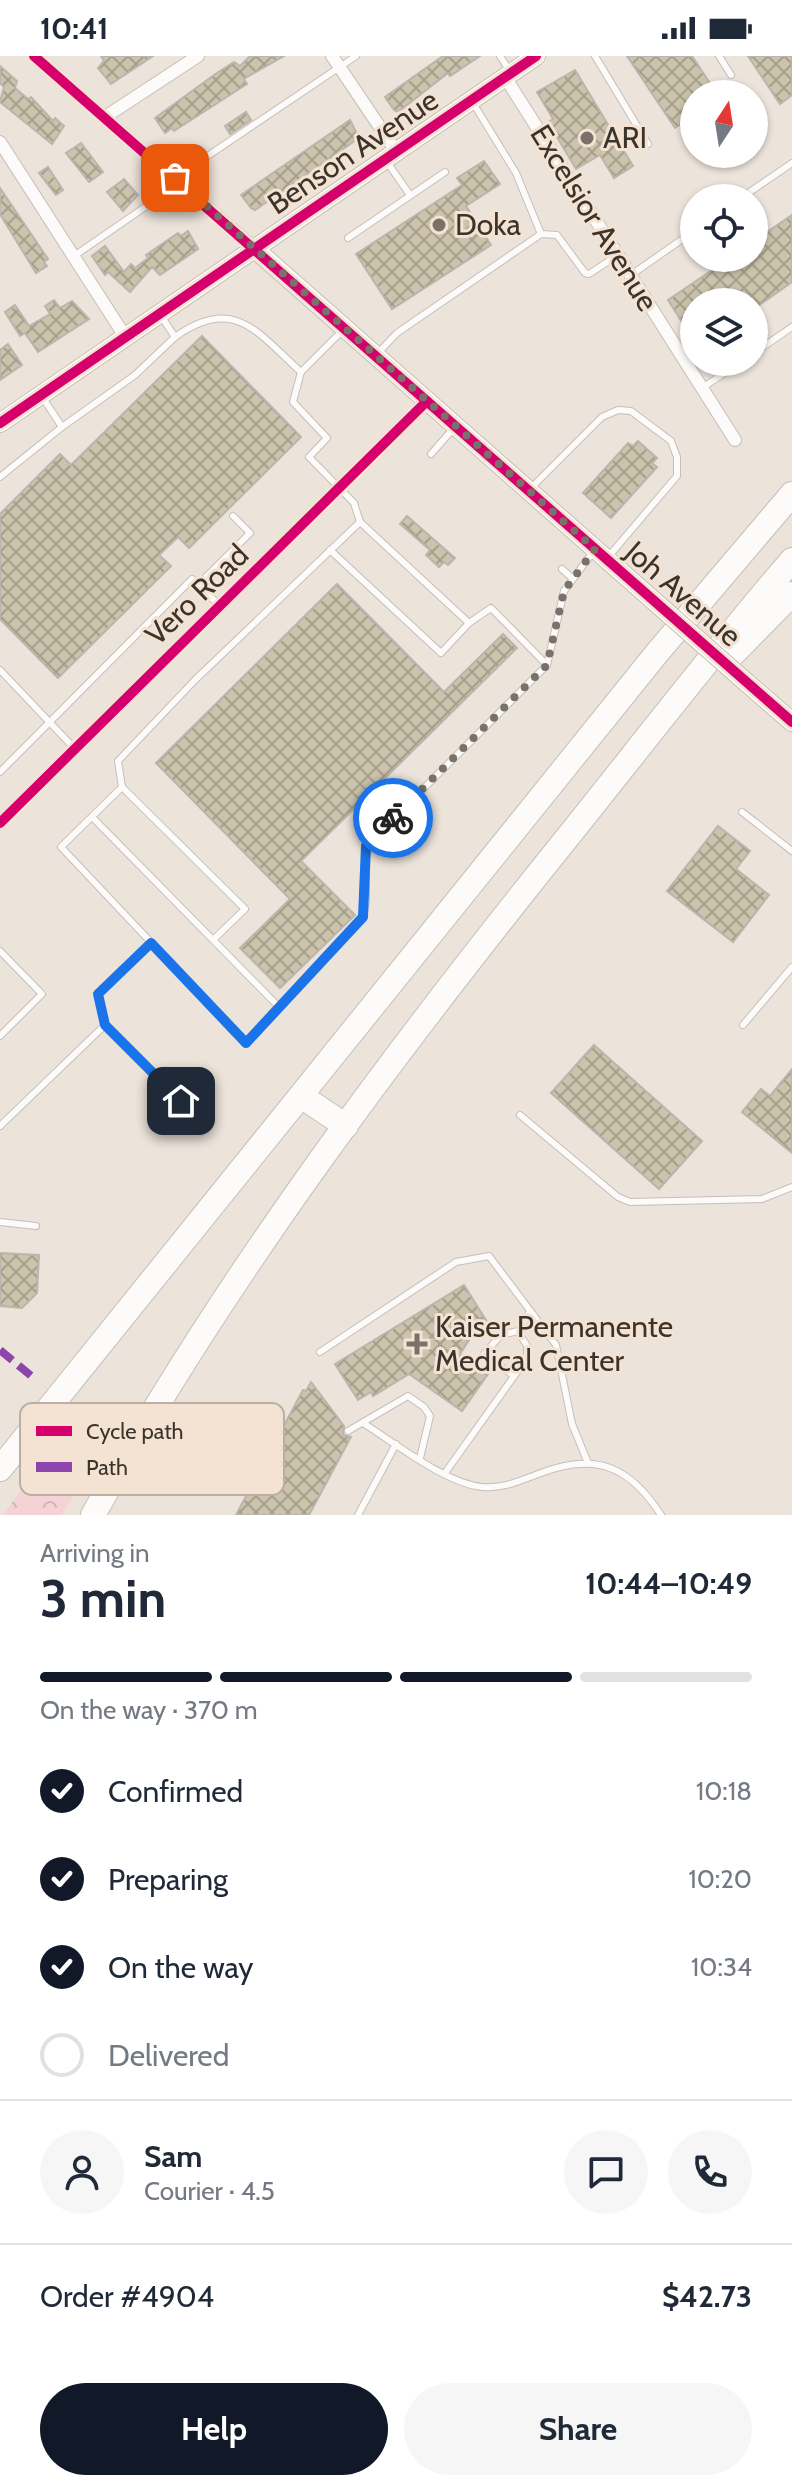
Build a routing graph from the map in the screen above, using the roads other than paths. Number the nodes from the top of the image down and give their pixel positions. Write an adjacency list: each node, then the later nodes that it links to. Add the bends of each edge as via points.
1 (198, 56): 12 (street)
2 (356, 56): 8 (lane)
3 (500, 56): 9 (lane)
4 (536, 56): 9 (street, Benson Avenue)
5 (595, 56): 14 (lane)
6 (719, 56): 10 (lane)
7 (39, 57): 12 (street)
8 (336, 62): 15 (street); 18 (lane)
9 (508, 75): 11 (street, Benson Avenue); 25 (street, Excelsior Avenue)
10 (731, 75)
11 (471, 100): 15 (street, Benson Avenue); 21 (lane, via 516,173)
12 (105, 117): 18 (street)
13 (0, 142): 26 (street)
14 (648, 144)
15 (391, 155): 20 (lane); 24 (street, Benson Avenue)
16 (792, 163): 19 (lane)
17 (445, 172): 20 (lane)
18 (177, 181): 24 (street); 26 (lane)
19 (761, 184)
20 (410, 195): 22 (lane)
21 (541, 234): 25 (lane, via 557,235 585,273); 34 (lane, via 397,333)
22 (348, 238)
23 (680, 241): 27 (lane)
24 (255, 249): 28 (street, Benson Avenue); 30 (street, Joh Avenue)
25 (618, 255): 27 (street, Excelsior Avenue)
26 (73, 257): 32 (street)
27 (631, 275): 37 (street, Excelsior Avenue)
28 (160, 315): 31 (lane); 32 (street, Benson Avenue)
29 (792, 327): 33 (lane)
30 (344, 329): 34 (street, Joh Avenue); 35 (lane)
31 (175, 337): 35 (lane, via 205,318 232,318 258,332); 42 (lane, via 135,375)
32 (126, 338): 38 (street, Benson Avenue)
33 (768, 343)
34 (375, 356): 39 (street, Joh Avenue)
35 (301, 372): 47 (lane, via 293,402 327,438 309,457)
36 (720, 376): 37 (lane)
37 (702, 388): 43 (street, Excelsior Avenue)
38 (41, 395): 40 (street, Benson Avenue); 42 (lane)
39 (427, 401): 41 (street, Joh Avenue); 47 (street, Vero Road)
40 (0, 423)
41 (456, 426): 44 (lane); 48 (street, Joh Avenue)
42 (62, 427): 45 (lane)
43 (735, 440)
44 (431, 454)
45 (0, 477)
46 (792, 480): 61 (highway)
47 (340, 489): 51 (lane, via 354,503); 59 (street, Vero Road)
48 (528, 490): 53 (street, Joh Avenue); 53 (lane, via 602,417 618,410 631,411 671,441 677,476)
49 (792, 494): 61 (highway)
50 (233, 516): 57 (lane, via 250,533)
51 (360, 522): 52 (lane); 60 (lane)
52 (330, 550): 60 (lane, via 441,653); 69 (lane, via 118,761)
53 (601, 554): 56 (lane); 65 (street, Joh Avenue, bridge)
54 (792, 560): 67 (highway)
55 (562, 569): 56 (lane)
56 (572, 578): 62 (lane, via 564,591)
57 (198, 585): 59 (lane); 64 (lane, via 192,579)
58 (792, 594): 67 (highway)
59 (220, 606): 66 (street, Vero Road)
60 (469, 623): 62 (lane, via 491,608)
61 (657, 653): 82 (highway)
62 (547, 665): 78 (lane, via 366,846 363,917)
63 (0, 670): 64 (lane)
64 (49, 722): 66 (lane); 68 (lane)
65 (792, 722)
66 (75, 749): 72 (street, Vero Road)
67 (635, 752): 86 (highway)
68 (0, 772)
69 (122, 787): 71 (lane); 74 (lane, via 245,909)
70 (742, 812): 73 (lane)
71 (92, 817): 74 (lane); 75 (lane, via 61,847)
72 (0, 823)
73 (792, 851)
74 (214, 939): 78 (lane)
75 (151, 943): 78 (lane, via 246,1043); 79 (lane, via 98,994)
76 (0, 951): 81 (lane, via 42,994)
77 (792, 967): 80 (lane)
78 (279, 1007)
79 (105, 1025): 84 (lane); 85 (lane)
80 (743, 1025)
81 (0, 1036)
82 (301, 1096): 86 (highway); 94 (highway)
83 (520, 1115): 87 (lane, via 630,1202 762,1199)
84 (200, 1120)
85 (0, 1126)
86 (346, 1126): 95 (highway)
87 (792, 1187)
88 (0, 1222): 89 (lane)
89 (36, 1226)
90 (530, 1311): 91 (lane); 92 (lane, via 489,1256 478,1257 456,1262); 101 (lane, via 559,1354 569,1414)
91 (518, 1331): 93 (lane, via 527,1358); 93 (lane, via 501,1335 484,1354)
92 (320, 1352)
93 (514, 1376): 103 (lane)
94 (54, 1403)
95 (160, 1403)
96 (363, 1423): 97 (lane); 98 (lane); 100 (lane, via 400,1398 411,1398 428,1411 431,1423)
97 (348, 1431)
98 (396, 1444): 100 (lane); 106 (lane)
99 (20, 1445): 102 (highway)
100 (420, 1458): 103 (lane)
101 (588, 1463): 103 (lane, via 559,1467 504,1487 469,1485); 107 (lane, via 630,1478)
102 (0, 1467)
103 (445, 1473)
104 (104, 1495): 105 (highway)
105 (93, 1515)
106 (358, 1515)
107 (661, 1515)

